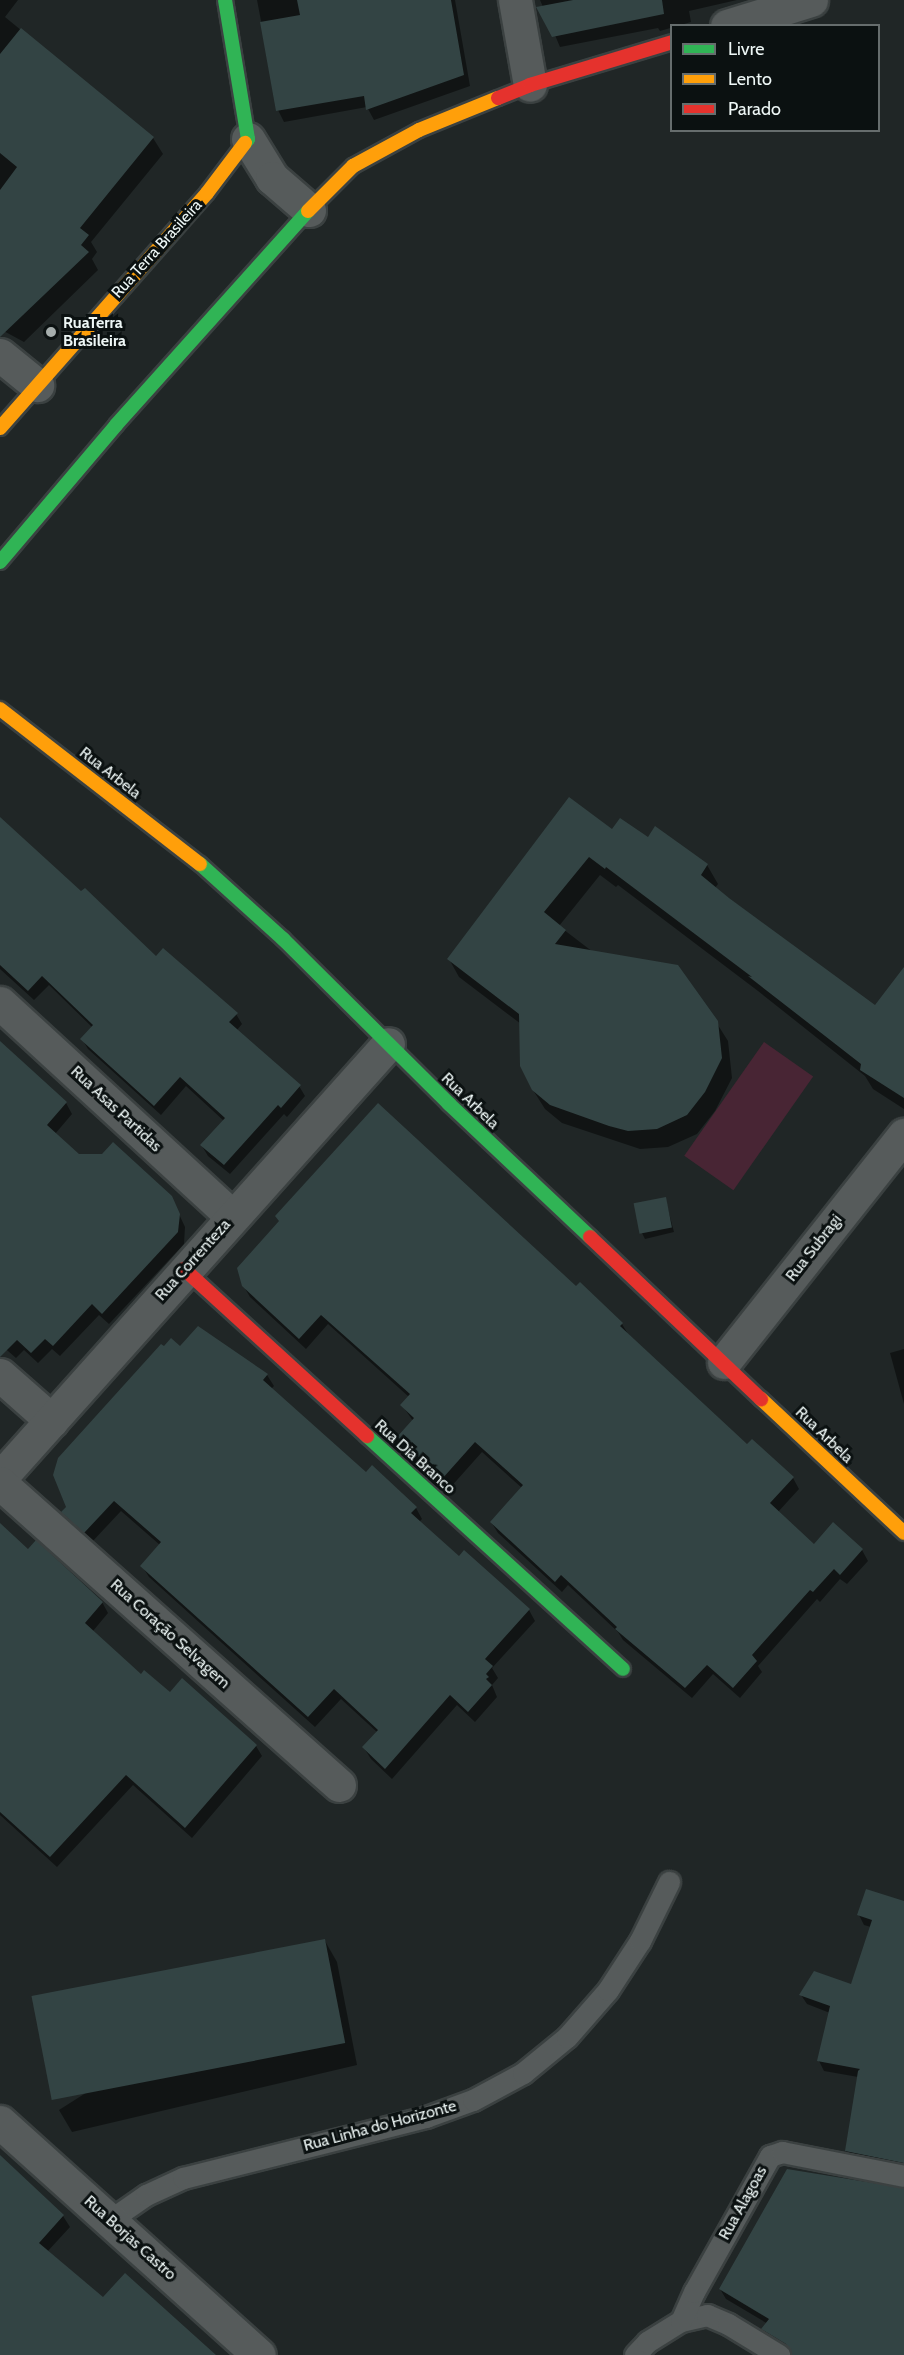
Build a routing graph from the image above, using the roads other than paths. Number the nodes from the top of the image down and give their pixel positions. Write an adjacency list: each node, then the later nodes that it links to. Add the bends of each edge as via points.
1 (225, 0): 7 (street)
2 (515, 0): 6 (street)
3 (802, 1): 4 (street)
4 (733, 24)
5 (670, 43): 6 (street)
6 (530, 85): 8 (street, via 419,130 376,152 353,166)
7 (248, 139): 8 (street, via 272,178); 10 (street, Rua Terra Brasileira, via 207,193)
8 (309, 210): 12 (street, via 116,424)
9 (0, 355): 10 (street)
10 (37, 385): 11 (street, Rua Terra Brasileira)
11 (0, 428)
12 (0, 562)
13 (0, 709): 15 (street, Rua Arbela, via 216,877)
14 (0, 1003): 17 (street, Rua Asas Partidas)
15 (388, 1044): 17 (street, Rua Correnteza); 19 (street, Rua Arbela)
16 (904, 1135): 19 (street, Rua Subragi)
17 (232, 1216): 18 (street, Rua Correnteza)
18 (184, 1269): 21 (street, Rua Correnteza); 25 (street, Rua Dia Branco)
19 (724, 1362): 24 (street, Rua Arbela)
20 (0, 1375): 21 (street)
21 (52, 1421): 22 (street, Rua Correnteza)
22 (0, 1478)
23 (0, 1483): 26 (street, Rua Coração Selvagem)
24 (904, 1533)
25 (623, 1670)
26 (339, 1785)
27 (669, 1882): 30 (lane, Rua Linha do Horizonte, via 640,1941 608,1990 567,2037 523,2073 474,2100 426,2117 183,2178 146,2195)
28 (0, 2122): 30 (street, Rua Borjas Castro)
29 (904, 2176): 31 (lane, Rua Alagoas, via 782,2152 770,2156)
30 (110, 2220): 32 (street, Rua Borjas Castro)
31 (681, 2321): 33 (lane, via 647,2342); 34 (lane, via 707,2315)
32 (260, 2355)
33 (635, 2355)
34 (779, 2355)

